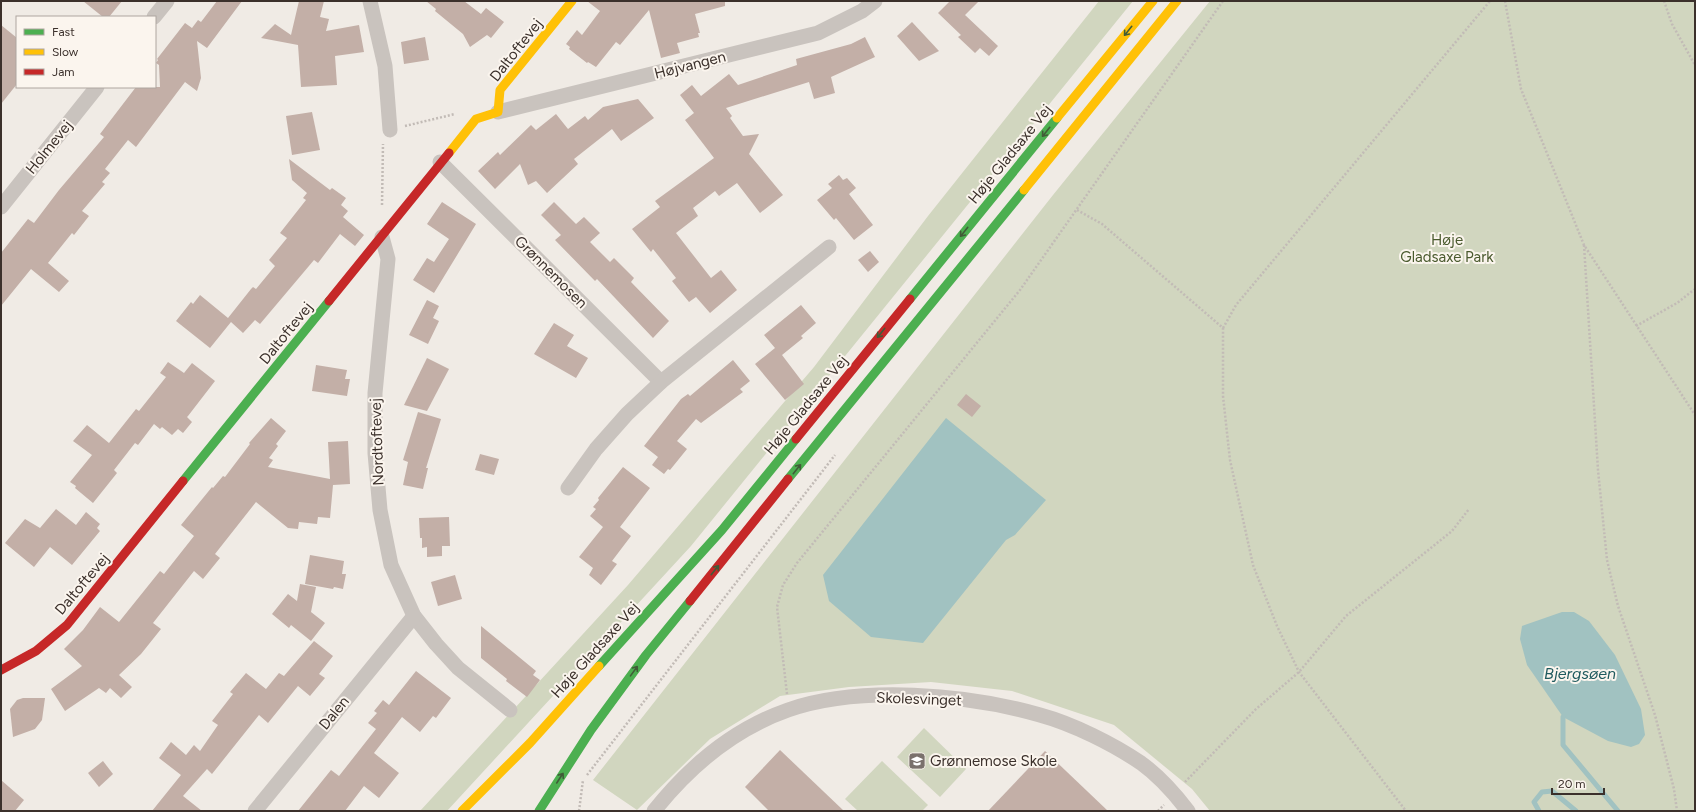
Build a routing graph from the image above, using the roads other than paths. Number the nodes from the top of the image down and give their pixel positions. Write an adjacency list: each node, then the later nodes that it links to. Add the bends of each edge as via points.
1 (167, 1): 7 (street)
2 (370, 1): 10 (street, via 385,66)
3 (572, 1): 9 (street, Daltoftevej, via 500,90)
4 (875, 1): 9 (street, Højvangen, via 862,11 818,33)
5 (1153, 1): 21 (street, Høje Gladsaxe Vej, one-way to 21, via 722,530 530,743)
6 (1177, 1): 22 (street, one-way to 6, via 592,730 646,655)
7 (155, 16)
8 (96, 88): 12 (street, Holmevej)
9 (498, 112): 11 (street, Daltoftevej, via 476,119)
10 (390, 130)
11 (440, 162): 13 (street, Daltoftevej); 15 (street, Grønnemosen)
12 (1, 206)
13 (382, 237): 17 (street, Nordtoftevej, via 388,259 375,393 375,453 380,510 391,565); 18 (street, Daltoftevej, via 67,625 36,651)
14 (829, 247): 15 (street)
15 (661, 382): 16 (street, via 627,414 596,449)
16 (568, 488)
17 (414, 616): 19 (street, Nordtoftevej, via 458,668); 20 (street, Dalen)
18 (1, 670)
19 (510, 710)
20 (255, 811)
21 (462, 811)
22 (539, 811)
23 (654, 811): 24 (street, Skolesvinget, via 672,788 710,753 752,726 788,710 841,698 904,695 976,701 1041,715 1100,739 1142,764 1175,794)
24 (1188, 811)

